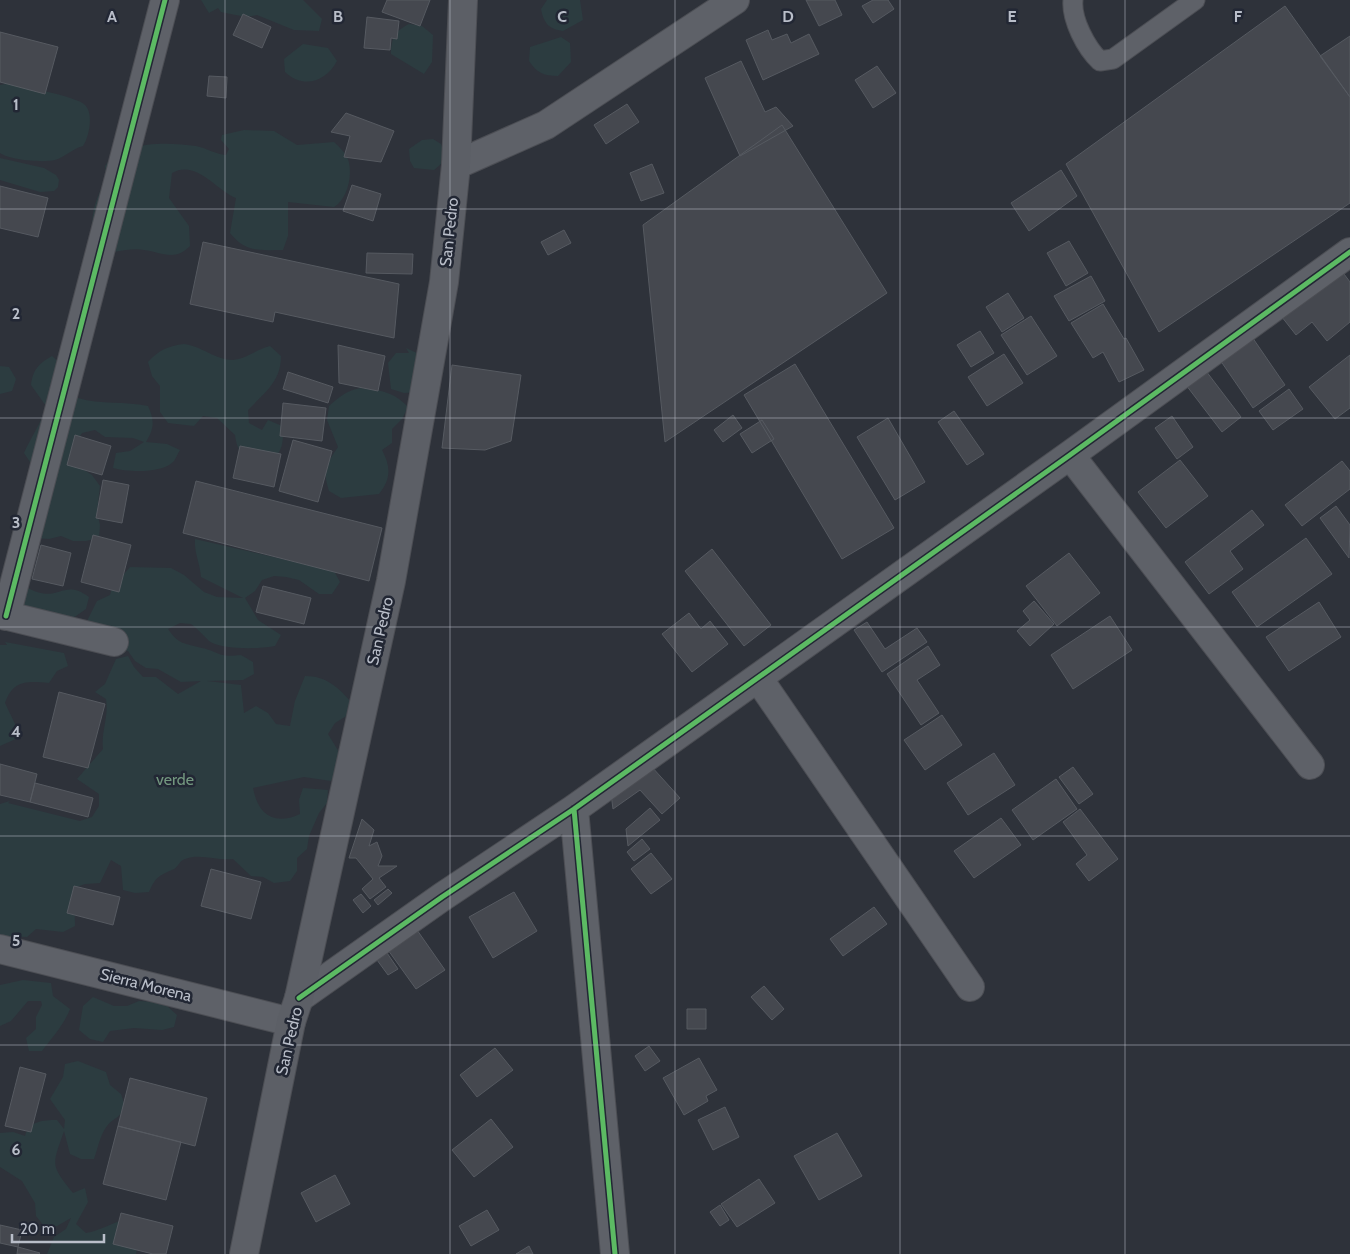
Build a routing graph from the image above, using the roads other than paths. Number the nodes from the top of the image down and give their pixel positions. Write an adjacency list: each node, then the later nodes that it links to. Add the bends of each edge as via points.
1 (165, 0): 9 (street)
2 (462, 0): 6 (main road, San Pedro)
3 (735, 0): 6 (street, via 546,125)
4 (1074, 0): 5 (lane, via 1072,10 1092,53 1100,61 1113,59)
5 (1195, 0)
6 (456, 165): 16 (main road, San Pedro, via 444,282 391,581)
7 (1350, 252): 8 (street)
8 (1070, 455): 11 (street); 12 (street)
9 (3, 615): 10 (street)
10 (114, 642)
11 (758, 678): 13 (street); 15 (street)
12 (1310, 765)
13 (574, 810): 16 (street, via 442,897); 18 (street)
14 (0, 949): 16 (street, Sierra Morena)
15 (970, 987)
16 (295, 1010): 17 (main road, San Pedro)
17 (244, 1254)
18 (615, 1254)

